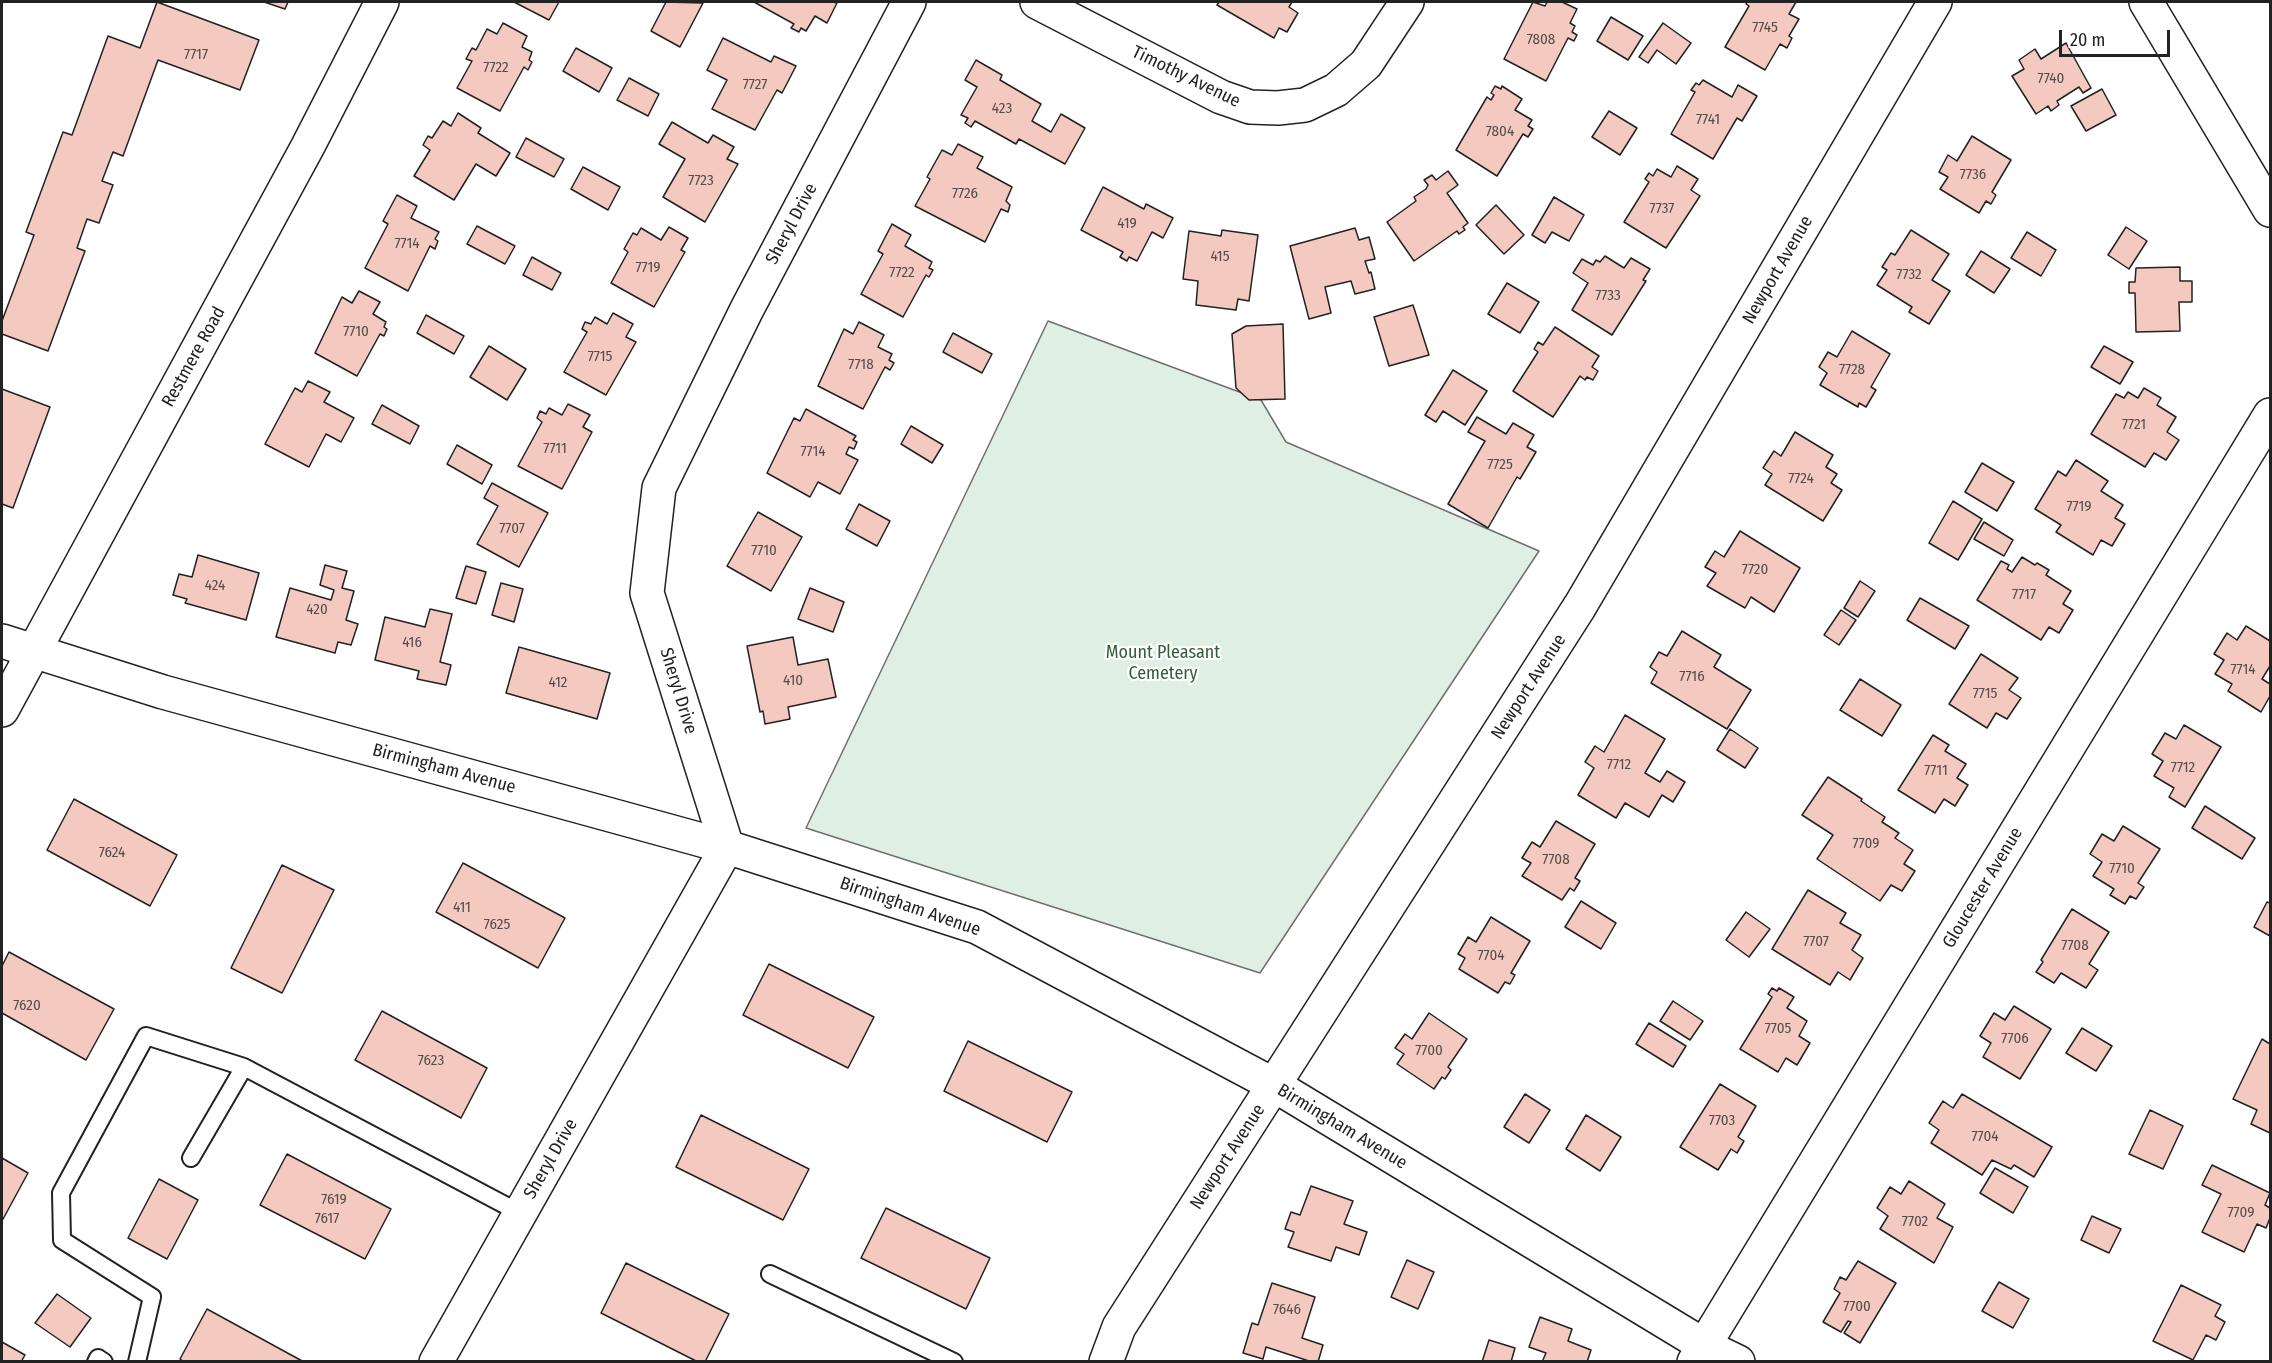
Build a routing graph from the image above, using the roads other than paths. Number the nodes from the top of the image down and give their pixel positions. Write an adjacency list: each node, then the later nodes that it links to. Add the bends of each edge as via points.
1 (382, 2): 10 (street, Restmere Road)
2 (909, 2): 12 (street, Sheryl Drive, via 747,309 659,488 647,593)
3 (1037, 2): 4 (street, Timothy Avenue, via 1221,97 1250,107 1278,108 1305,105 1336,90 1366,64)
4 (1407, 2)
5 (1935, 2): 14 (street, Newport Avenue, via 1580,606)
6 (2146, 2): 7 (street)
7 (2271, 210)
8 (2271, 415): 18 (street, Gloucester Avenue)
9 (2, 641): 10 (street, Birmingham Avenue)
10 (34, 651): 11 (street, Restmere Road); 12 (street, Birmingham Avenue, via 174,696)
11 (2, 710)
12 (727, 847): 14 (street, Birmingham Avenue, via 976,927); 16 (street, Sheryl Drive)
13 (244, 1067): 15 (lane); 16 (lane); 21 (lane, via 146,1036 61,1193 62,1240 152,1297)
14 (1274, 1085): 18 (street, Birmingham Avenue); 24 (street, Newport Avenue, via 1119,1327)
15 (191, 1158)
16 (520, 1213): 22 (street, Sheryl Drive)
17 (770, 1274): 23 (lane)
18 (1700, 1354): 25 (street, Birmingham Avenue)
19 (96, 1362): 20 (lane, via 99,1358)
20 (104, 1362)
21 (137, 1362)
22 (436, 1362)
23 (954, 1362)
24 (1106, 1362)
25 (1738, 1362)

